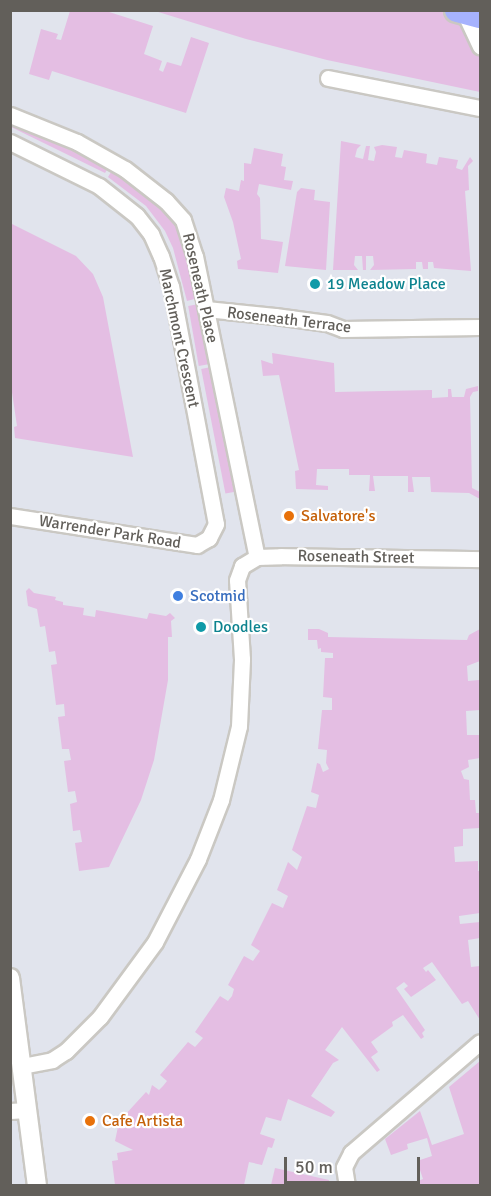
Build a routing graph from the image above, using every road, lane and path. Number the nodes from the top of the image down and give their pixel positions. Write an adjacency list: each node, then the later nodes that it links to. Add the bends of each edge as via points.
1 (467, 13): 2 (street)
2 (480, 47)
3 (328, 78): 4 (street)
4 (480, 108)
5 (10, 115): 7 (street, Roseneath Place, via 107,158 166,201 187,228)
6 (10, 142): 10 (street, Marchmont Crescent, via 119,200 144,224 156,245 171,286 216,519)
7 (206, 309): 8 (street, Roseneath Terrace, via 327,323 343,329); 11 (street, Roseneath Place)
8 (480, 327)
9 (10, 516): 10 (street, Warrender Park Road, via 182,544 197,545)
10 (208, 538)
11 (257, 557): 12 (street, Roseneath Street); 15 (street, via 247,561 237,573 242,659 239,726 221,800 198,859 155,942 100,1017 52,1060)
12 (480, 560)
13 (10, 978): 15 (street)
14 (480, 1042): 18 (street, via 351,1153 344,1167)
15 (22, 1066): 16 (street)
16 (19, 1110): 17 (street)
17 (37, 1185)
18 (347, 1185)

